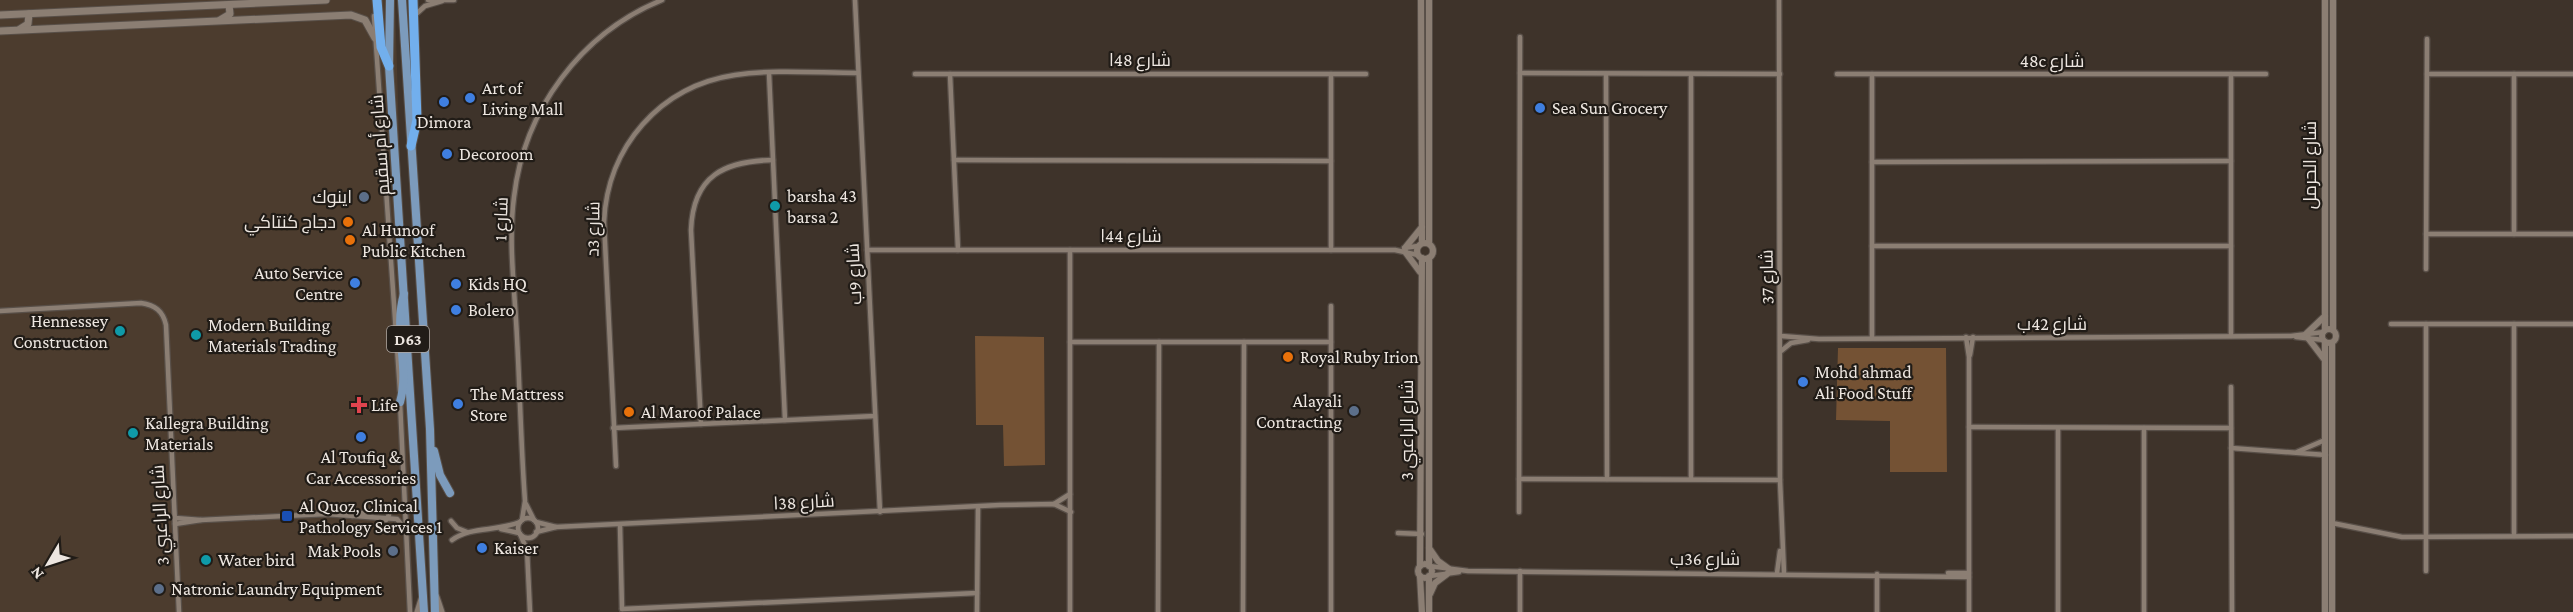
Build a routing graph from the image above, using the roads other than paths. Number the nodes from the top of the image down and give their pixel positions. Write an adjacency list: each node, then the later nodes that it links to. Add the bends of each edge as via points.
1 (327, 0): 16 (main road)
2 (377, 0): 24 (street); 26 (highway)
3 (390, 0): 26 (main road, شارع أم سقيم / D63)
4 (402, 0): 44 (main road, شارع أم سقيم / D63)
5 (413, 0): 19 (highway)
6 (428, 0): 10 (street)
7 (454, 0): 10 (street)
8 (855, 0): 28 (street, شارع 9ب)
9 (1431, 0): 15 (street)
10 (442, 1): 19 (street, via 425,6)
11 (658, 1): 112 (street, شارع 1, via 612,28 569,68 537,118 520,167 513,225)
12 (1780, 1): 36 (street, شارع 37)
13 (2324, 2): 69 (street, شارع الحرمل)
14 (2334, 2): 74 (street, شارع الحرمل)
15 (1423, 4): 50 (street); 54 (street)
16 (229, 5): 17 (main road); 20 (main road, via 230,14)
17 (29, 14): 18 (main road); 21 (main road, via 27,26)
18 (0, 15)
19 (414, 18): 44 (highway, via 417,120)
20 (217, 21): 21 (main road); 24 (main road, via 351,15 369,24)
21 (12, 30): 22 (main road)
22 (0, 31)
23 (1520, 37): 29 (street)
24 (375, 38): 91 (street)
25 (2427, 39): 41 (street)
26 (390, 63): 66 (main road, شارع أم سقيم / D63)
27 (769, 73): 28 (street, شارع 3د); 45 (street); 95 (street, شارع 3د, via 716,79 672,99 638,129 615,169 604,222)
28 (858, 73): 57 (street, شارع 9ب)
29 (1520, 73): 34 (street); 106 (street)
30 (915, 74): 31 (street, شارع 48ا)
31 (950, 74): 32 (street, شارع 48ا); 46 (street)
32 (1331, 74): 33 (street, شارع 48ا); 47 (street)
33 (1366, 74)
34 (1606, 74): 35 (street); 107 (street)
35 (1691, 74): 36 (street); 108 (street)
36 (1780, 74): 75 (street, شارع 37)
37 (1837, 74): 38 (street, 48c شارع)
38 (1872, 74): 39 (street, 48c شارع); 49 (street)
39 (2231, 74): 40 (street, 48c شارع); 48 (street)
40 (2266, 74)
41 (2427, 74): 42 (street); 51 (street)
42 (2514, 74): 43 (street); 52 (street)
43 (2573, 74)
44 (411, 146): 100 (main road, شارع أم سقيم / D63)
45 (773, 160): 93 (street); 94 (street, via 746,161 720,171 705,185 693,211)
46 (954, 160): 47 (street); 58 (street)
47 (1331, 161): 60 (street)
48 (2231, 161): 49 (street); 56 (street)
49 (1872, 162): 55 (street)
50 (1422, 226): 54 (street); 61 (street)
51 (2426, 234): 52 (street); 64 (street)
52 (2514, 234): 53 (street)
53 (2573, 234)
54 (1423, 244): 61 (street, شارع 44ا); 62 (street, شارع الراعبي 3); 63 (street, شارع الراعبي 3, via 1434,251)
55 (1872, 246): 56 (street); 78 (street)
56 (2231, 246): 76 (street)
57 (867, 250): 58 (street, شارع 44ا); 92 (street, شارع 9ب)
58 (958, 250): 59 (street, شارع 44ا)
59 (1070, 250): 60 (street, شارع 44ا); 82 (street)
60 (1331, 250): 61 (street, شارع 44ا)
61 (1406, 250): 62 (street, شارع 44ا); 65 (street)
62 (1420, 256): 63 (street); 65 (street, شارع الراعبي 3)
63 (1429, 258): 140 (street, شارع الراعبي 3)
64 (2426, 269)
65 (1422, 276): 135 (street, شارع الراعبي 3)
66 (405, 290): 91 (main road, via 399,312); 156 (main road, شارع أم سقيم / D63)
67 (1331, 306): 85 (street)
68 (0, 311): 119 (street, شارع الراعبي 3, via 141,303 159,310 166,325)
69 (2325, 315): 74 (street, شارع الحرمل); 77 (street)
70 (2391, 324): 71 (street)
71 (2426, 324): 72 (street); 136 (street)
72 (2514, 324): 73 (street); 137 (street)
73 (2573, 324)
74 (2327, 331): 77 (street, شارع 42ب); 86 (street); 86 (street, via 2337,336)
75 (1781, 336): 81 (street, شارع 42ب); 87 (street, شارع 37)
76 (2231, 336): 77 (street, شارع 42ب); 80 (street, شارع 42ب)
77 (2308, 336): 86 (street, شارع 42ب); 89 (street)
78 (1872, 338): 79 (street, شارع 42ب); 81 (street, شارع 42ب)
79 (1966, 338): 80 (street, شارع 42ب); 88 (street)
80 (1973, 338): 88 (street)
81 (1813, 339): 87 (street, شارع 42ب, via 1795,342)
82 (1070, 342): 83 (street); 111 (street)
83 (1160, 342): 84 (street); 169 (street)
84 (1244, 342): 85 (street); 170 (street)
85 (1331, 342): 171 (street)
86 (2327, 342): 89 (street); 125 (street)
87 (1781, 351): 109 (street, شارع 37)
88 (1969, 357): 96 (street)
89 (2325, 362): 101 (street)
90 (2231, 387): 99 (street)
91 (400, 402): 130 (street)
92 (875, 416): 93 (street); 115 (street, شارع 9ب)
93 (786, 420): 94 (street)
94 (701, 424): 95 (street)
95 (613, 428): 105 (street, شارع 3د)
96 (1969, 428): 97 (street); 151 (street)
97 (2058, 428): 98 (street); 177 (street)
98 (2144, 428): 99 (street); 178 (street)
99 (2231, 428): 102 (street)
100 (430, 429): 110 (main road, via 438,470); 154 (main road, شارع أم سقيم / D63)
101 (2325, 440): 103 (street); 104 (street)
102 (2231, 448): 103 (street); 179 (street)
103 (2294, 453): 104 (street)
104 (2326, 455): 180 (street)
105 (616, 466)
106 (1519, 479): 107 (street); 117 (street)
107 (1606, 479): 108 (street)
108 (1691, 479): 109 (street)
109 (1780, 480): 141 (street, شارع 37)
110 (450, 493)
111 (1070, 494): 113 (street, شارع 38ا); 116 (street)
112 (525, 501): 123 (street, شارع 1); 124 (street, شارع 1)
113 (1054, 504): 114 (street, شارع 38ا); 116 (street, شارع 38ا)
114 (978, 508): 115 (street, شارع 38ا); 155 (street)
115 (880, 512): 127 (street, شارع 38ا)
116 (1071, 512): 168 (street)
117 (1519, 512)
118 (350, 517): 120 (street, via 326,514); 121 (street); 121 (street, via 385,507 389,515)
119 (175, 518): 120 (street); 126 (street, شارع الراعبي 3)
120 (201, 520): 126 (street)
121 (386, 520): 130 (street, via 397,519)
122 (451, 521): 131 (street)
123 (521, 521): 124 (street, شارع 38ا); 129 (street); 133 (street, شارع 1)
124 (535, 521): 128 (street, شارع 38ا); 134 (street)
125 (2332, 523): 136 (street, via 2402,537); 158 (street)
126 (175, 524): 160 (street, شارع الراعبي 3)
127 (620, 525): 128 (street, شارع 38ا); 159 (street)
128 (556, 527): 134 (street, شارع 38ا)
129 (501, 529): 131 (street); 133 (street)
130 (405, 530): 161 (street)
131 (467, 532): 139 (street)
132 (1398, 533): 135 (street)
133 (520, 534): 134 (street, شارع 38ا); 142 (street)
134 (535, 534): 142 (street)
135 (1422, 534): 143 (street, شارع الراعبي 3)
136 (2426, 536): 137 (street); 147 (street)
137 (2514, 536): 138 (street)
138 (2573, 536)
139 (452, 540)
140 (1428, 547): 144 (street, شارع الراعبي 3); 145 (street)
141 (1781, 549): 148 (street, شارع 37); 149 (street, شارع 37)
142 (527, 550): 166 (street)
143 (1420, 566): 144 (street); 152 (street, شارع الراعبي 3)
144 (1429, 566): 145 (street, شارع 36ب); 153 (street, شارع الراعبي 3)
145 (1448, 571): 146 (street, شارع 36ب); 153 (street, شارع 36ب); 157 (street)
146 (1520, 571): 148 (street, شارع 36ب); 174 (street)
147 (2426, 572)
148 (1777, 573): 149 (street, شارع 36ب)
149 (1784, 573): 150 (street, شارع 36ب)
150 (1877, 574): 151 (street, شارع 36ب); 175 (street)
151 (1969, 575): 176 (street)
152 (1420, 576): 153 (street); 172 (street)
153 (1430, 576): 157 (street)
154 (435, 591): 164 (main road, شارع أم سقيم / D63); 165 (main road)
155 (977, 593): 159 (street); 167 (street)
156 (423, 596): 162 (main road); 163 (main road, شارع أم سقيم / D63)
157 (1429, 597): 173 (street)
158 (2332, 602): 181 (street); 182 (street)
159 (622, 610)
160 (179, 612)
161 (410, 612)
162 (418, 612)
163 (424, 612)
164 (435, 612)
165 (441, 612)
166 (530, 612)
167 (977, 612)
168 (1070, 612)
169 (1158, 612)
170 (1243, 612)
171 (1331, 612)
172 (1422, 612)
173 (1429, 612)
174 (1520, 612)
175 (1877, 612)
176 (1969, 612)
177 (2058, 612)
178 (2144, 612)
179 (2232, 612)
180 (2325, 612)
181 (2332, 612)
182 (2336, 612)

